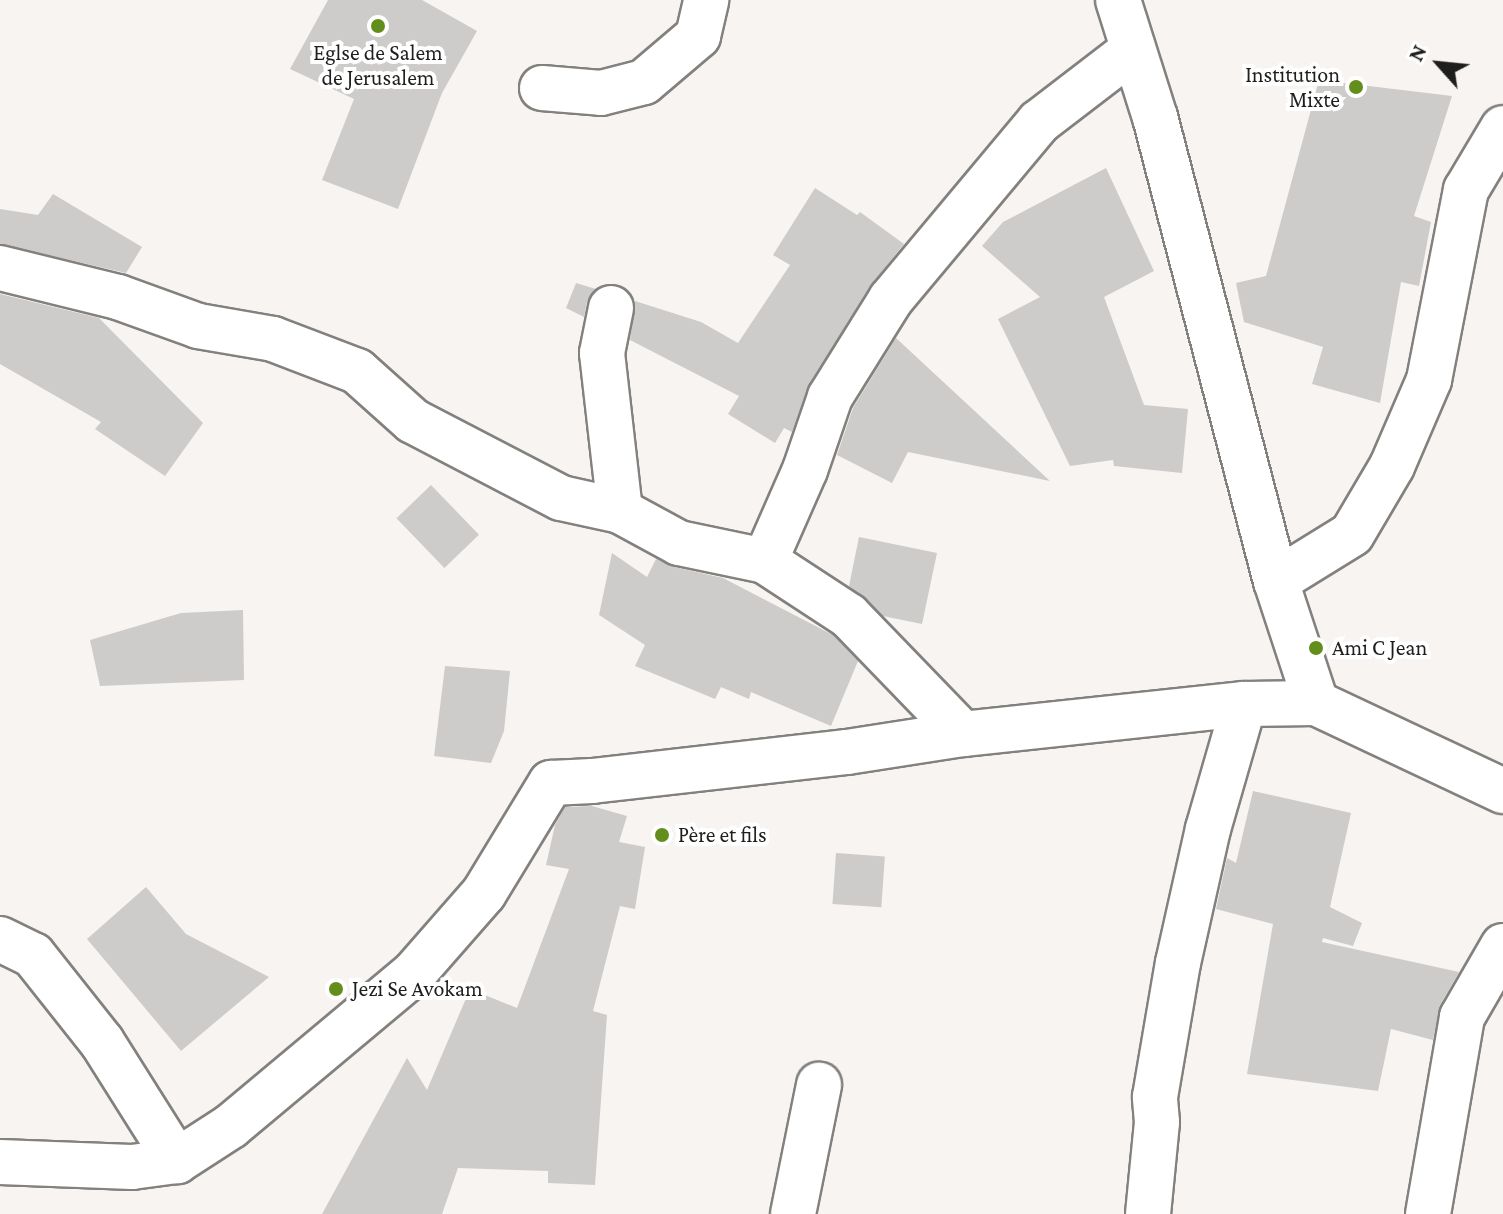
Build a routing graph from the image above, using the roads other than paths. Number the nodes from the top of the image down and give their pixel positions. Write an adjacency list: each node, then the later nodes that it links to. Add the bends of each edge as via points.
1 (706, 0): 4 (street, via 698,36 644,82 601,93)
2 (1118, 0): 3 (street)
3 (1133, 50): 9 (street, via 1039,122 891,299 830,397); 10 (street)
4 (542, 88)
5 (1503, 128): 10 (street, via 1466,190 1429,380 1392,466 1352,534)
6 (0, 268): 8 (street, via 118,297 198,326 273,339 357,371 413,421 561,498)
7 (611, 308): 8 (street, via 602,353)
8 (620, 511): 9 (street, via 679,543)
9 (765, 561): 13 (street, via 849,616)
10 (1276, 581): 11 (street)
11 (1316, 703): 12 (street); 14 (street)
12 (1244, 704): 13 (street); 21 (street, via 1208,829 1178,963 1155,1097)
13 (963, 734): 18 (street, via 832,754 551,783 484,893 414,973 231,1126)
14 (1503, 791)
15 (0, 939): 18 (street, via 33,955 102,1042)
16 (1503, 946): 22 (street, via 1462,1017)
17 (819, 1085): 20 (street)
18 (177, 1161): 19 (street, via 132,1167)
19 (0, 1162)
20 (793, 1214)
21 (1148, 1214)
22 (1428, 1214)

